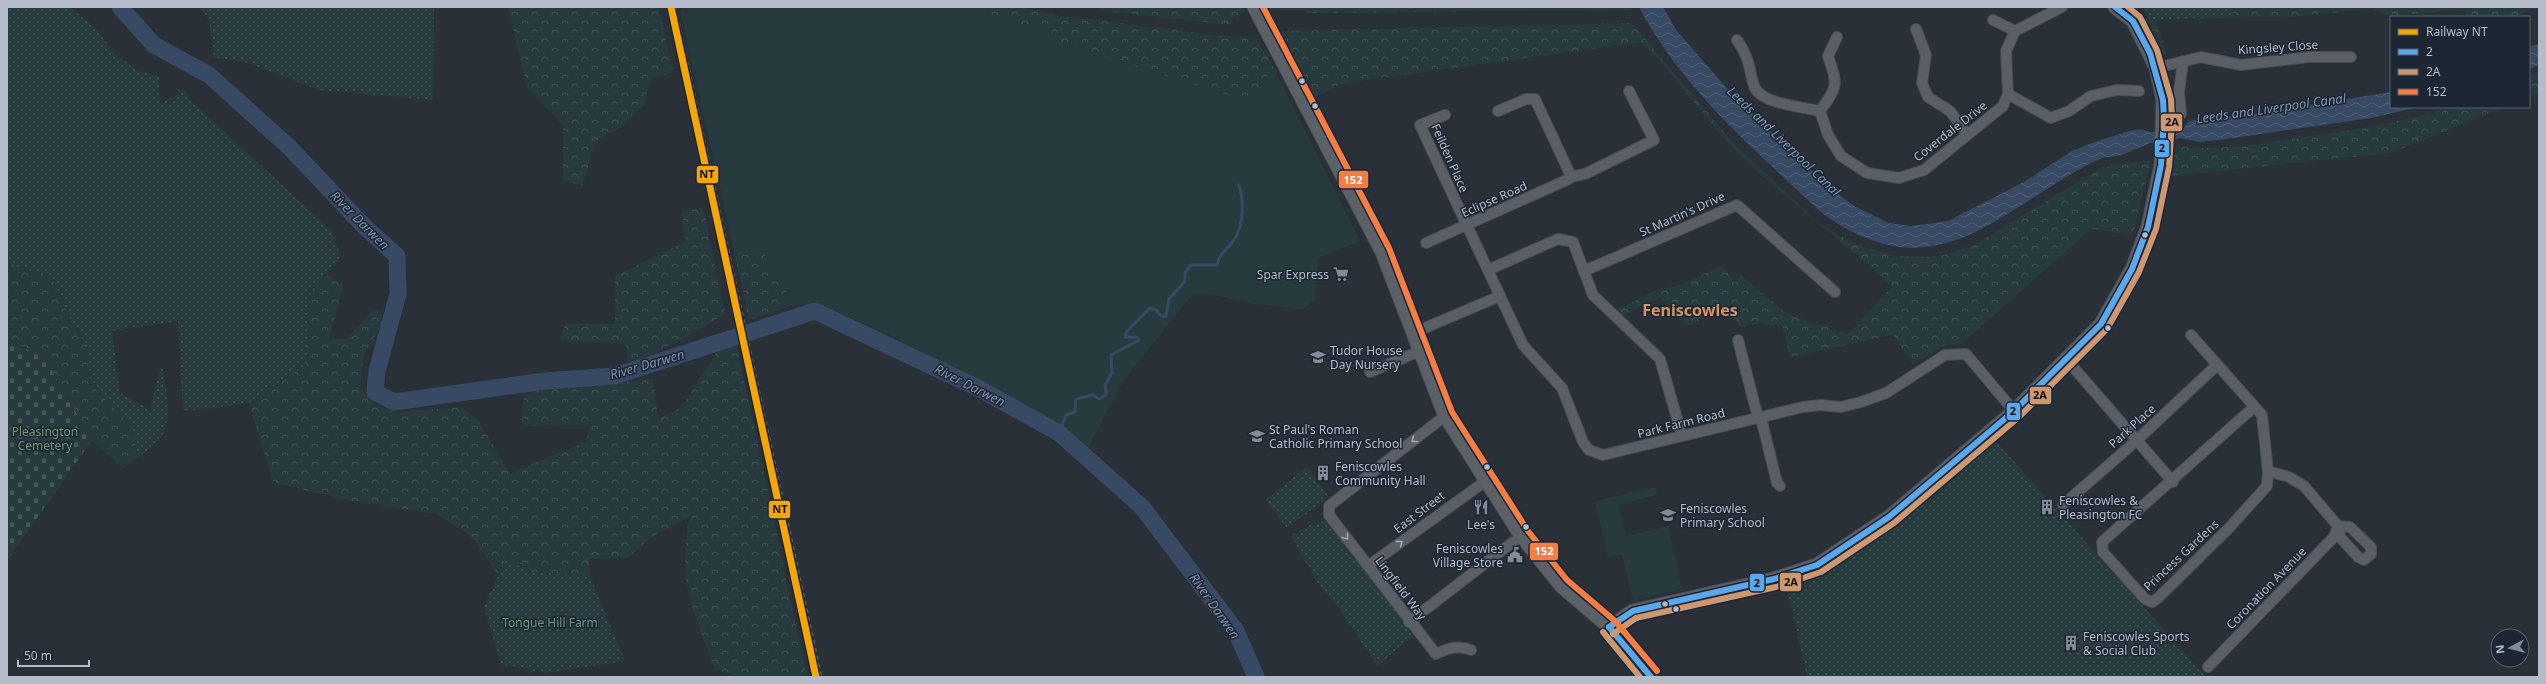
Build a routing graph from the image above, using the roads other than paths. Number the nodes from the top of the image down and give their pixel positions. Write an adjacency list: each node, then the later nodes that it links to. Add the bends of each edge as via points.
1 (1254, 7): 29 (main road, via 1382,252)
2 (2062, 7): 8 (street)
3 (2115, 7): 6 (main road)
4 (2130, 7): 6 (main road)
5 (1993, 20): 8 (street)
6 (2133, 21): 13 (main road)
7 (1916, 29): 21 (street, via 1926,55 1922,83 1928,97 1950,111)
8 (2015, 31): 16 (street, via 2006,51)
9 (1837, 37): 18 (street, via 1828,56 1835,76 1835,90)
10 (1738, 40): 18 (street, via 1748,56 1754,88 1764,98)
11 (2351, 57): 12 (street, Kingsley Close, via 2308,57 2241,65 2200,57)
12 (2183, 61): 13 (street, Kingsley Close); 19 (street, via 2179,92)
13 (2156, 68): 33 (main road, via 2164,119 2157,191 2148,227 2132,269 2101,324)
14 (1629, 91): 22 (street, Eclipse Road, via 1654,140 1585,174)
15 (2139, 91): 16 (street, via 2117,90 2091,96 2069,111 2051,118)
16 (2008, 94): 21 (street, Coverdale Drive, via 2003,106)
17 (1498, 110): 22 (street, via 1526,99 1535,99)
18 (1820, 111): 21 (street, Coverdale Drive, via 1828,135 1842,156 1867,173 1881,176 1899,178 1924,170)
19 (2181, 114)
20 (1445, 115): 23 (street, Feilden Place, via 1420,125)
21 (1967, 134)
22 (1570, 177): 23 (street, Eclipse Road)
23 (1466, 226): 24 (street, Eclipse Road); 25 (street, Park Farm Road)
24 (1426, 243)
25 (1488, 270): 26 (street, via 1558,239 1573,242); 28 (street, Park Farm Road)
26 (1584, 271): 27 (street, St Martin's Drive, via 1737,205); 40 (street, via 1593,295 1660,359)
27 (1835, 292)
28 (1500, 296): 29 (street); 40 (street, Park Farm Road, via 1523,345 1562,388 1583,442 1589,450 1603,455)
29 (1413, 332): 32 (main road)
30 (2191, 335): 34 (street, Princess Gardens)
31 (1738, 340): 39 (street)
32 (1420, 351): 35 (street); 38 (main road)
33 (2066, 359): 37 (main road); 41 (street)
34 (2217, 365): 36 (street, Princess Gardens); 41 (street, Park Place)
35 (1370, 372)
36 (2254, 407): 42 (street, Princess Gardens, via 2262,415); 44 (street, Princess Gardens)
37 (2014, 410): 39 (street, Park Farm Road, via 1966,354 1945,355 1886,393 1861,402 1841,408 1821,405 1803,407); 50 (main road, via 1890,517 1817,564 1774,579 1633,611)
38 (1445, 416): 43 (main road); 48 (street, Lingfield Way, one-way to 48, via 1329,506 1329,515)
39 (1759, 418): 40 (street, Park Farm Road); 45 (street)
40 (1682, 436)
41 (2137, 440): 44 (street); 46 (street, Park Place)
42 (2268, 471): 44 (street, Princess Gardens, via 2267,486 2229,528 2152,602 2145,599 2104,552 2102,542); 52 (street, Coronation Avenue, via 2289,477 2304,486 2338,526 2334,537)
43 (1487, 480): 48 (street, East Street, one-way to 43); 50 (main road, via 1521,536 1561,586)
44 (2173, 482)
45 (1780, 486)
46 (2063, 505)
47 (1512, 542): 49 (street)
48 (1368, 566): 49 (street, Lingfield Way)
49 (1409, 622): 51 (street, Lingfield Way, via 1436,654 1446,649 1462,647)
50 (1609, 627): 53 (main road)
51 (1471, 650)
52 (2208, 667)
53 (1651, 677)

